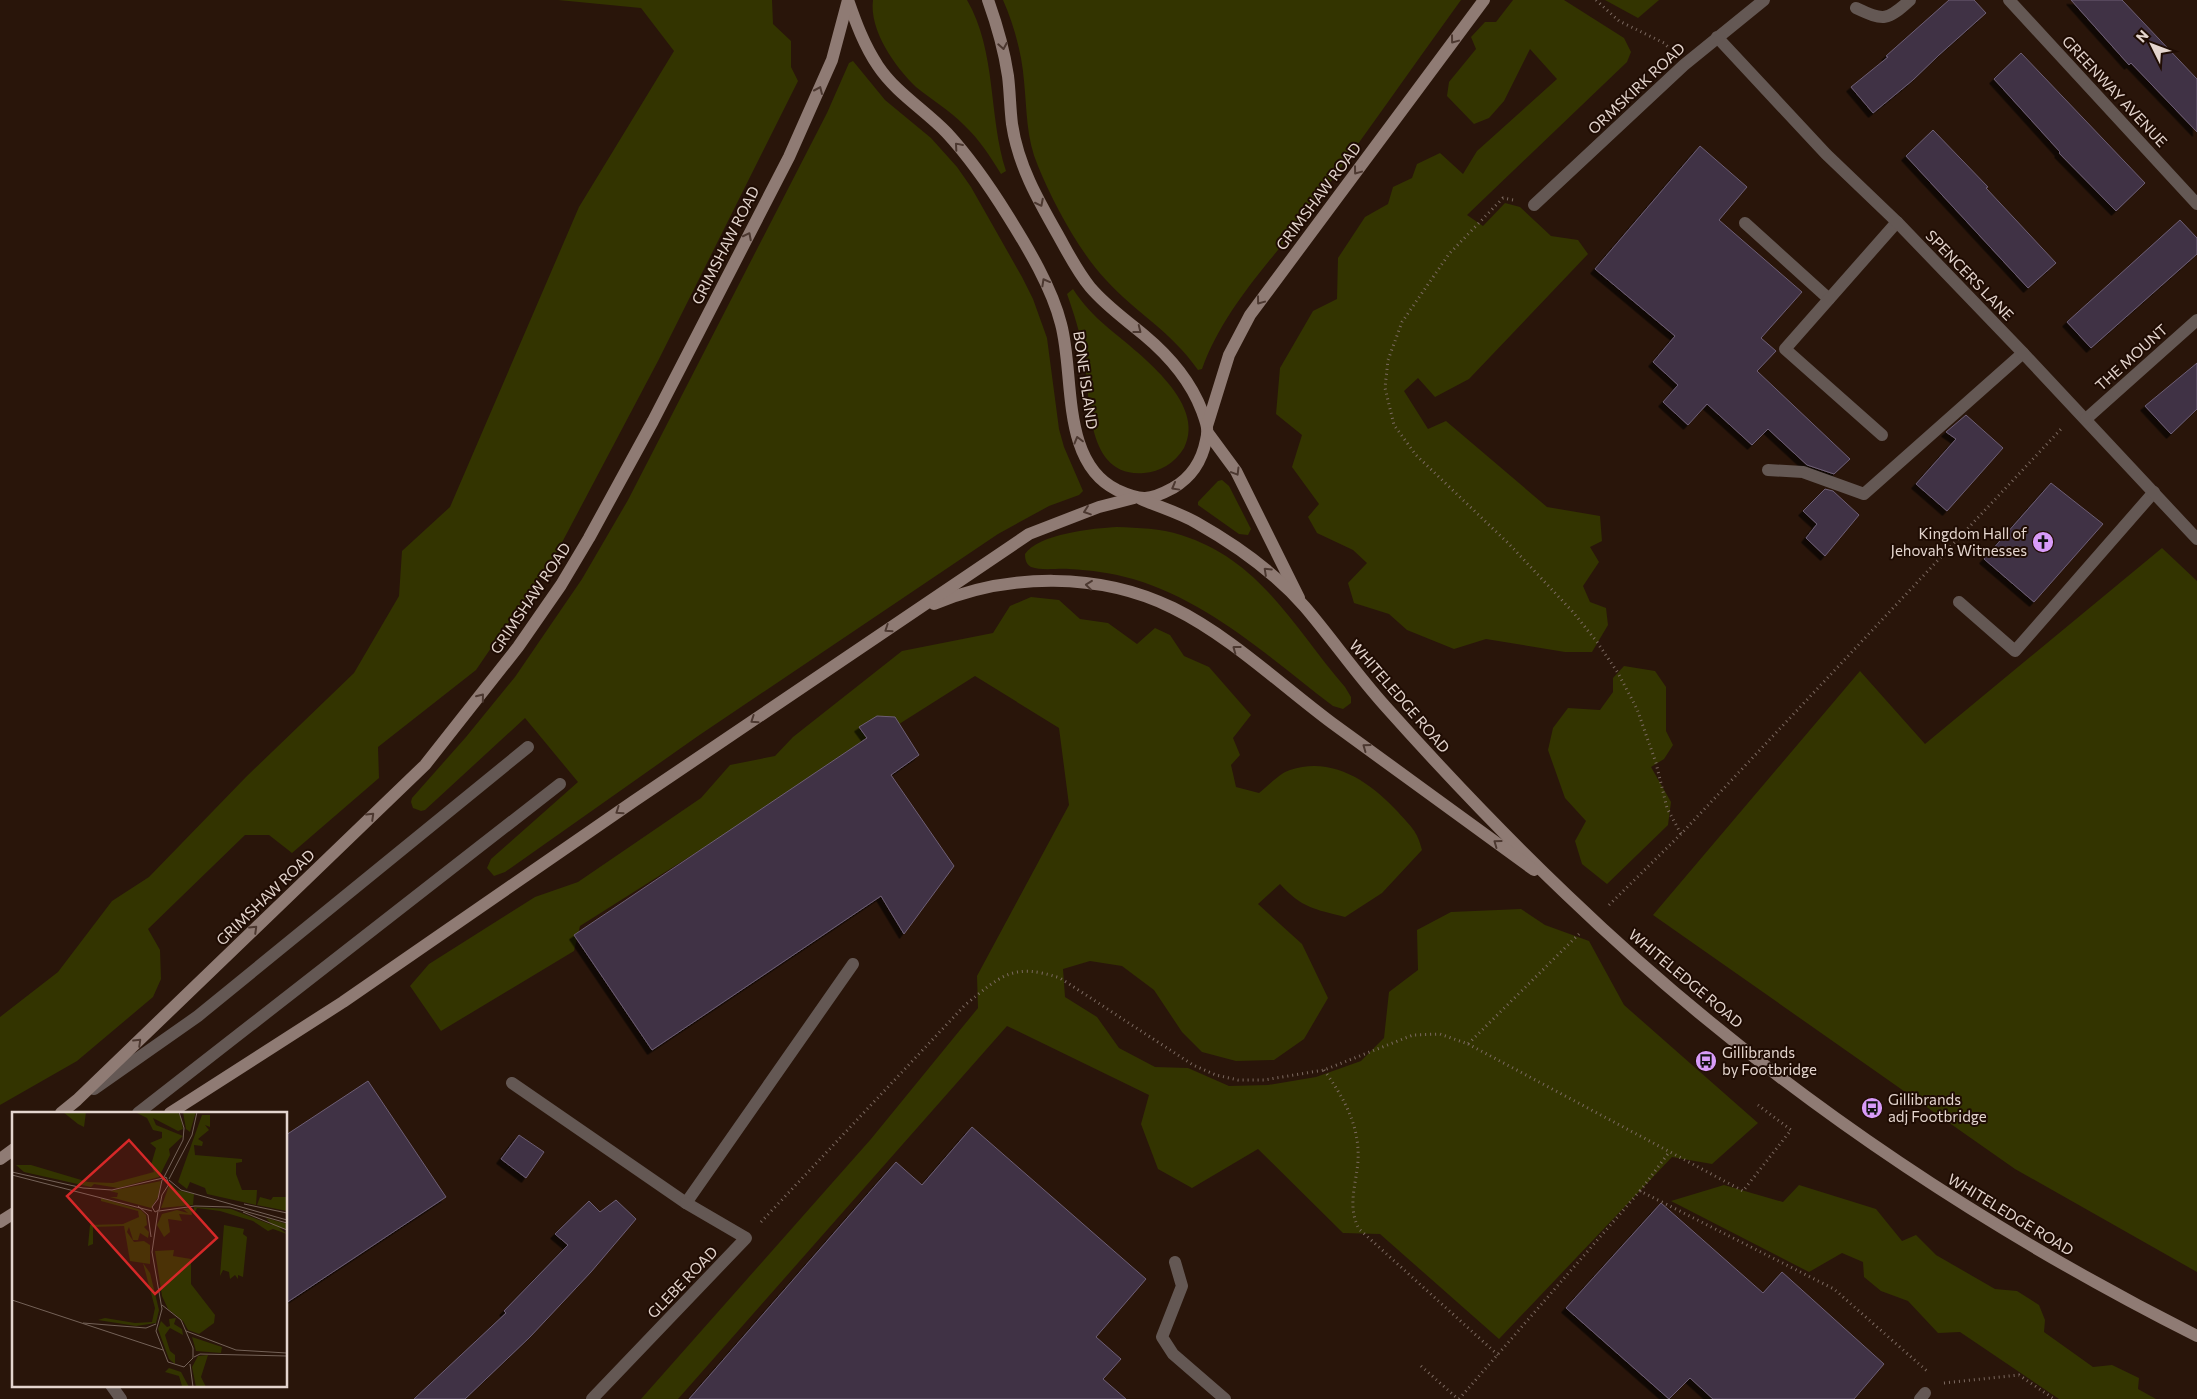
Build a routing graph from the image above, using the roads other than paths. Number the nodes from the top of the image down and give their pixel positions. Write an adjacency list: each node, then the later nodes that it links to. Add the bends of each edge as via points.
1 (848, 0): 21 (main road, BONE ISLAND, one-way to 1, via 1111,487 1081,450 1074,427 1062,324 1051,293 1010,218 975,166 946,132 879,68 863,40); 31 (main road, GRIMSHAW ROAD, one-way to 1, via 425,765 518,647 589,538 789,157 832,60)
2 (988, 0): 17 (main road, one-way to 17, via 1002,38 1012,125 1021,164 1040,205 1089,286 1110,309 1145,335 1181,373 1197,398)
3 (1484, 0): 17 (main road, GRIMSHAW ROAD, one-way to 17, via 1250,315 1230,355)
4 (1764, 0): 8 (street, ORMSKIRK ROAD)
5 (1910, 0): 7 (street, via 1889,16 1878,18)
6 (2009, 0): 9 (street, GREENWAY AVENUE)
7 (1856, 8)
8 (1717, 36): 10 (street, ORMSKIRK ROAD); 11 (street, SPENCERS LANE, via 1826,154)
9 (2197, 204)
10 (1534, 205)
11 (1897, 222): 13 (street); 15 (street, SPENCERS LANE)
12 (1745, 223): 13 (street)
13 (1829, 299): 18 (street, via 1785,349)
14 (2197, 320): 16 (street, THE MOUNT)
15 (2023, 353): 16 (street, SPENCERS LANE); 19 (street, via 1864,494 1803,472)
16 (2082, 415): 20 (street, SPENCERS LANE)
17 (1208, 429): 21 (main road, one-way to 21, via 1204,451 1184,482 1163,493); 24 (main road, WHITELEDGE ROAD, one-way to 24, via 1236,471)
18 (1882, 435)
19 (1768, 470)
20 (2154, 492): 22 (street, SPENCERS LANE); 23 (street, via 2015,651)
21 (1137, 499): 24 (main road, WHITELEDGE ROAD, one-way to 21, via 1247,555 1195,522); 25 (main road, one-way to 25, via 1080,513 1029,534)
22 (2197, 539)
23 (1959, 602)
24 (1303, 605): 28 (main road, WHITELEDGE ROAD, via 1359,676 1430,756)
25 (913, 613): 28 (main road, one-way to 25, via 1217,635 1148,597 1095,585 1024,581 964,593); 34 (main road, one-way to 34, via 343,1002)
26 (528, 747): 31 (street, GRIMSHAW ROAD, via 198,1016)
27 (560, 784): 33 (street)
28 (1564, 892): 41 (main road, WHITELEDGE ROAD, via 1636,960 1768,1069 1886,1155 2013,1235 2118,1296)
29 (853, 964): 37 (street)
30 (512, 1083): 37 (street)
31 (77, 1100): 32 (main road, GRIMSHAW ROAD)
32 (62, 1112)
33 (139, 1112)
34 (172, 1112)
35 (12, 1150): 36 (main road)
36 (0, 1159)
37 (686, 1203): 44 (street, GLEBE ROAD, via 746,1238)
38 (12, 1212): 39 (main road)
39 (0, 1221)
40 (1175, 1262): 45 (street, via 1182,1286 1162,1337 1173,1354)
41 (2197, 1336)
42 (112, 1386): 43 (street)
43 (120, 1399)
44 (592, 1399)
45 (1225, 1399)

